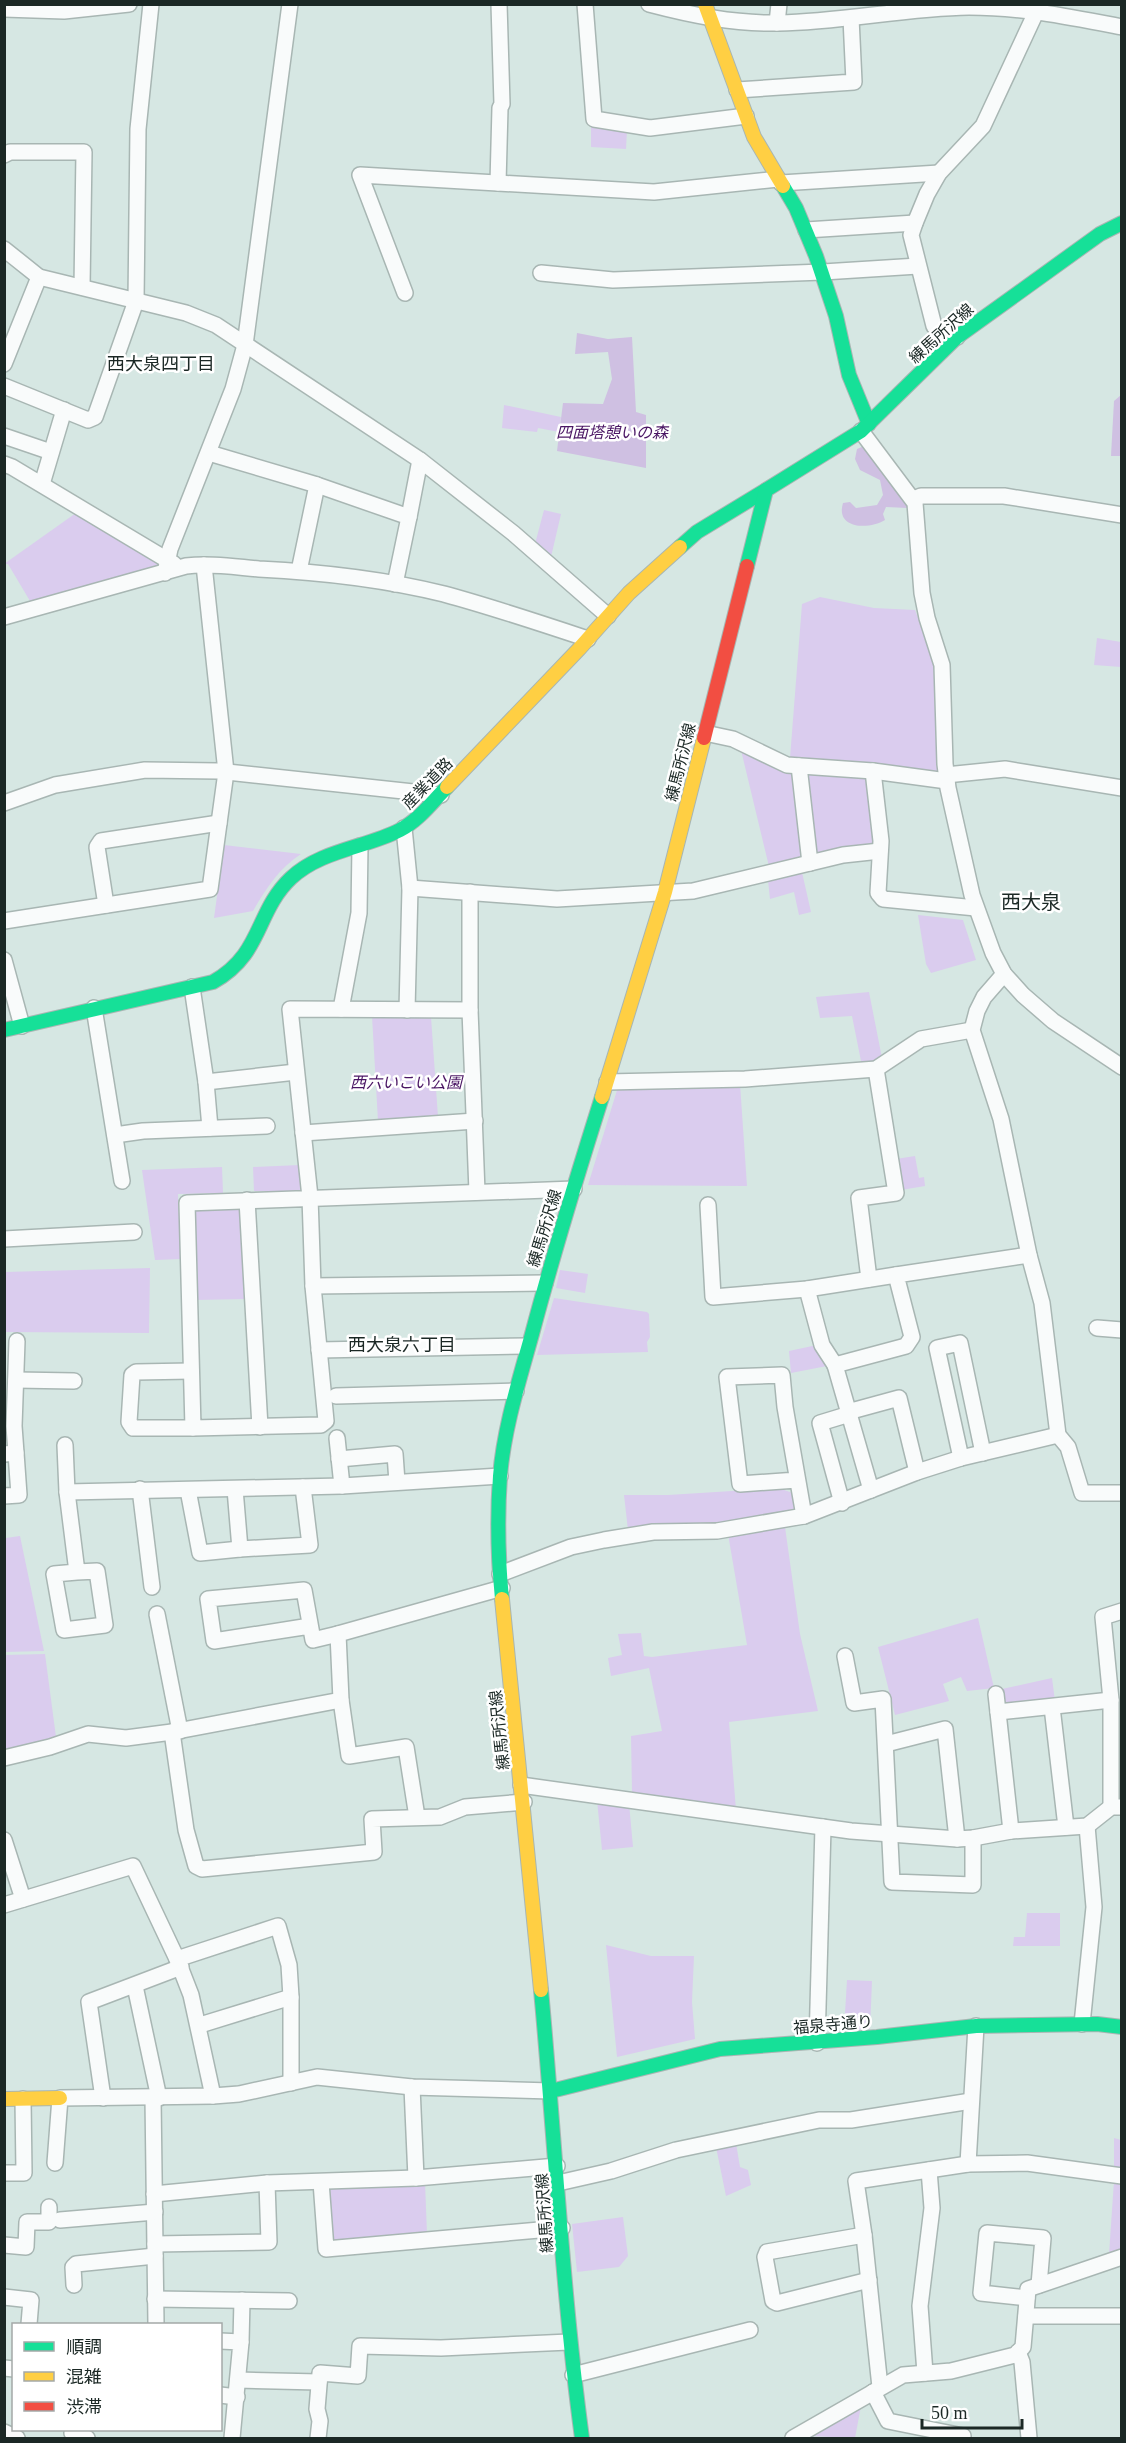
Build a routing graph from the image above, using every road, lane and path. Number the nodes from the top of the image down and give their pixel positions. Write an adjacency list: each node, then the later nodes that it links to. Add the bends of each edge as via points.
1 (129, 4): 9 (street, via 64,11)
2 (151, 4): 33 (street, via 138,129)
3 (290, 4): 36 (street)
4 (499, 4): 22 (street, via 502,104)
5 (585, 4): 18 (street, via 594,119 650,128)
6 (649, 4): 13 (street)
7 (779, 4): 15 (street)
8 (996, 6): 10 (street); 11 (street)
9 (4, 9)
10 (897, 9): 14 (street)
11 (1037, 10): 12 (street); 20 (street, via 983,126)
12 (1066, 10): 16 (street)
13 (708, 12): 15 (street); 17 (main road)
14 (852, 18): 15 (street); 17 (street, via 854,82)
15 (777, 23)
16 (1122, 27)
17 (737, 90): 18 (main road)
18 (746, 116): 21 (main road, via 753,137)
19 (4, 155): 31 (street, via 84,152)
20 (939, 173): 21 (street); 24 (street)
21 (780, 181): 22 (street, via 654,192); 25 (main road)
22 (498, 183): 32 (street, via 360,175)
23 (1122, 222): 35 (main road, 練馬所沢線)
24 (915, 223): 25 (street); 27 (street, via 911,235)
25 (806, 230): 28 (main road)
26 (4, 249): 30 (street)
27 (918, 266): 28 (street); 35 (street, via 934,326)
28 (823, 272): 29 (street, via 614,280); 40 (main road)
29 (541, 273)
30 (39, 277): 31 (street); 34 (street)
31 (82, 287): 33 (street)
32 (405, 293)
33 (136, 301): 36 (street, via 216,325); 39 (street, via 95,417 88,420)
34 (10, 334): 37 (street)
35 (957, 337): 40 (main road, 練馬所沢線)
36 (244, 345): 43 (street, via 233,389); 44 (street)
37 (4, 364)
38 (4, 386): 39 (street)
39 (64, 410): 42 (street)
40 (865, 427): 48 (main road, 練馬所沢線); 49 (street)
41 (4, 436): 42 (street)
42 (51, 452): 46 (street)
43 (209, 453): 47 (street); 53 (street)
44 (420, 460): 51 (street); 56 (street, via 513,533)
45 (4, 464): 46 (street)
46 (42, 484): 53 (street)
47 (317, 485): 51 (street); 54 (street)
48 (766, 490): 56 (main road, 産業道路, via 697,532); 59 (main road, 練馬所沢線)
49 (914, 499): 50 (street, via 1004,496); 63 (street, via 924,601 942,665)
50 (1122, 515)
51 (409, 517): 55 (street)
52 (204, 565): 53 (street); 54 (street); 62 (street)
53 (166, 566): 57 (street)
54 (299, 571): 55 (street)
55 (395, 584): 58 (street)
56 (608, 616): 58 (main road, 産業道路)
57 (4, 617)
58 (588, 639): 65 (main road, 産業道路)
59 (705, 733): 60 (street, via 733,739 788,765); 74 (main road, 練馬所沢線)
60 (799, 766): 61 (street); 71 (street)
61 (873, 771): 63 (street); 70 (street)
62 (226, 772): 65 (street); 66 (street, via 145,770 55,785); 67 (street)
63 (947, 778): 64 (street, via 1005,769); 76 (street)
64 (1122, 788)
65 (441, 795): 68 (main road, 産業道路)
66 (4, 803)
67 (219, 823): 75 (street, via 210,889); 75 (street, via 101,841 97,847)
68 (404, 828): 69 (main road, 産業道路); 72 (street)
69 (360, 846): 80 (main road, 産業道路, via 317,860 292,877 282,888 240,965 225,977); 82 (street, via 359,913)
70 (880, 851): 71 (street); 76 (street, via 878,893 883,899)
71 (810, 863): 74 (street, via 693,891)
72 (410, 888): 73 (street); 83 (street)
73 (470, 892): 74 (street, via 566,899); 84 (street)
74 (665, 892): 92 (main road, 練馬所沢線)
75 (106, 905): 77 (street)
76 (976, 908): 79 (street)
77 (4, 921)
78 (4, 960): 85 (street)
79 (1004, 974): 87 (street, via 984,997); 88 (street, via 1053,1021)
80 (192, 987): 81 (main road, 産業道路); 91 (street)
81 (94, 1008): 85 (main road, 産業道路); 97 (street)
82 (341, 1009): 83 (street); 90 (street, via 290,1009)
83 (407, 1010): 84 (street)
84 (470, 1010): 93 (street)
85 (22, 1026): 86 (main road, 産業道路)
86 (4, 1030)
87 (972, 1030): 89 (street, via 921,1039); 106 (street, via 1001,1119)
88 (1122, 1067)
89 (876, 1069): 92 (street, via 745,1079); 108 (street, via 896,1193 859,1198)
90 (296, 1072): 91 (street); 96 (street)
91 (206, 1082): 95 (street)
92 (607, 1082): 99 (main road, 練馬所沢線)
93 (475, 1121): 96 (street); 100 (street)
94 (267, 1126): 95 (street)
95 (210, 1128): 97 (street)
96 (303, 1133): 101 (street)
97 (115, 1135): 98 (street)
98 (122, 1181)
99 (574, 1189): 100 (street); 109 (main road, 練馬所沢線)
100 (477, 1192): 101 (street)
101 (310, 1197): 102 (street); 110 (street)
102 (247, 1200): 119 (street, via 187,1203); 125 (street)
103 (708, 1205): 111 (street, via 713,1297)
104 (134, 1232): 105 (street)
105 (4, 1239)
106 (1029, 1256): 107 (street); 127 (street, via 1042,1303)
107 (896, 1275): 108 (street); 118 (street, via 912,1337 906,1346)
108 (869, 1279): 111 (street)
109 (545, 1283): 110 (street); 115 (main road, 練馬所沢線)
110 (313, 1286): 116 (street)
111 (807, 1289): 118 (street, via 822,1345)
112 (1097, 1328): 113 (street)
113 (1122, 1330)
114 (17, 1341): 117 (street)
115 (527, 1346): 116 (street); 122 (main road, 練馬所沢線)
116 (319, 1350): 125 (street, via 326,1421 321,1425)
117 (10, 1363): 120 (street)
118 (835, 1365): 124 (street)
119 (191, 1371): 126 (street); 126 (street, via 132,1375 129,1422 133,1428)
120 (16, 1380): 121 (street); 130 (street)
121 (74, 1381)
122 (516, 1391): 123 (street); 135 (main road, 練馬所沢線)
123 (336, 1396)
124 (848, 1412): 134 (street, via 899,1398); 143 (street); 147 (street, via 820,1423)
125 (260, 1426): 126 (street)
126 (193, 1428)
127 (1058, 1435): 131 (street); 145 (street, via 1068,1447 1082,1492)
128 (337, 1438): 133 (street)
129 (65, 1445): 144 (street)
130 (10, 1453): 146 (street, via 20,1495)
131 (983, 1453): 132 (street); 132 (street, via 960,1343 937,1348)
132 (961, 1458): 134 (street)
133 (339, 1459): 137 (street, via 395,1454); 138 (street)
134 (917, 1472): 143 (street)
135 (500, 1476): 137 (street); 151 (main road, 練馬所沢線, via 497,1544)
136 (797, 1480): 136 (street, via 782,1375 727,1377 740,1484); 148 (street)
137 (397, 1482): 138 (street)
138 (342, 1486): 139 (street)
139 (303, 1488): 141 (street); 149 (street, via 310,1545)
140 (140, 1489): 142 (street); 144 (street); 152 (street)
141 (235, 1489): 142 (street); 149 (street)
142 (188, 1490): 149 (street, via 200,1553)
143 (871, 1490): 147 (street)
144 (67, 1492): 150 (street)
145 (1122, 1493)
146 (4, 1496)
147 (842, 1503): 148 (street)
148 (804, 1516): 151 (street, via 717,1531 653,1532 571,1547)
149 (240, 1549)
150 (77, 1572): 150 (street, via 54,1574 64,1630 105,1625 97,1571)
151 (501, 1581): 156 (street); 167 (main road, 練馬所沢線)
152 (152, 1587)
153 (1122, 1611): 158 (street, via 1103,1617)
154 (157, 1614): 164 (street)
155 (310, 1626): 155 (street, via 214,1641 208,1599 304,1590); 156 (street, via 313,1640)
156 (338, 1634): 160 (street)
157 (845, 1656): 165 (street, via 854,1703 883,1699)
158 (1115, 1670): 161 (street)
159 (996, 1694): 163 (street)
160 (341, 1700): 164 (street); 170 (street, via 348,1756 406,1747)
161 (1111, 1700): 162 (street); 169 (street)
162 (1052, 1707): 163 (street); 173 (street)
163 (998, 1712): 174 (street)
164 (176, 1731): 166 (street, via 126,1738 87,1734); 170 (street, via 186,1830 196,1866 202,1869 374,1852 372,1819)
165 (886, 1743): 175 (street); 178 (street, via 945,1729)
166 (4, 1758)
167 (522, 1785): 168 (main road, 練馬所沢線); 172 (street)
168 (524, 1802): 170 (street, via 465,1807 440,1817); 191 (main road, 練馬所沢線)
169 (1116, 1807): 171 (street)
170 (417, 1817)
171 (1087, 1826): 173 (street); 184 (street, via 1094,1907)
172 (823, 1827): 175 (street); 188 (street)
173 (1066, 1827): 174 (street)
174 (1011, 1831): 176 (street)
175 (891, 1833): 176 (street, via 892,1882 973,1885); 178 (street)
176 (973, 1838): 178 (street)
177 (4, 1839): 179 (street)
178 (957, 1839)
179 (23, 1899): 180 (street); 181 (street, via 133,1866)
180 (4, 1905)
181 (179, 1963): 182 (street); 183 (street, via 278,1926 290,1965); 185 (street)
182 (135, 1986): 194 (street, via 89,2002); 195 (street)
183 (291, 1997): 185 (street); 189 (street)
184 (1082, 2024): 186 (main road, 福泉寺通り); 187 (main road, 福泉寺通り)
185 (200, 2025): 192 (street)
186 (976, 2026): 188 (main road, 福泉寺通り); 198 (street)
187 (1122, 2027)
188 (817, 2043): 191 (main road, 福泉寺通り, via 720,2049)
189 (291, 2083): 190 (street, via 317,2077); 192 (street)
190 (412, 2087): 191 (street); 205 (street)
191 (551, 2091): 201 (main road, 練馬所沢線)
192 (213, 2096): 195 (street)
193 (60, 2098): 194 (street); 197 (main road); 199 (street)
194 (103, 2098): 195 (street)
195 (156, 2098): 209 (street)
196 (4, 2099): 197 (main road)
197 (23, 2099): 203 (street, via 24,2173)
198 (971, 2101): 200 (street); 208 (street, via 851,2120 819,2120 676,2150)
199 (55, 2163)
200 (968, 2164): 202 (street); 204 (street, via 1027,2163)
201 (557, 2166): 205 (street); 208 (main road, 練馬所沢線)
202 (929, 2170): 214 (street, via 856,2181); 235 (street, via 932,2208 920,2306)
203 (4, 2173)
204 (1122, 2175)
205 (416, 2178): 206 (street)
206 (321, 2182): 207 (street); 213 (street, via 326,2249)
207 (267, 2183): 209 (street); 216 (street, via 269,2242)
208 (558, 2183): 213 (main road, 練馬所沢線)
209 (154, 2194): 211 (street)
210 (49, 2206): 215 (street, via 49,2222 27,2222 26,2247)
211 (155, 2212): 212 (street); 216 (street)
212 (60, 2220)
213 (562, 2228): 233 (main road, 練馬所沢線)
214 (864, 2235): 218 (street); 218 (street, via 767,2252 765,2257 773,2301 777,2303)
215 (4, 2245)
216 (155, 2250): 219 (street, via 76,2264); 223 (street)
217 (1122, 2257): 220 (street)
218 (869, 2280): 239 (street)
219 (74, 2285)
220 (1039, 2285): 222 (street, via 1029,2289); 222 (street, via 1043,2238 987,2233 981,2293)
221 (4, 2297): 228 (street, via 31,2300)
222 (1027, 2298): 226 (street)
223 (155, 2299): 224 (street); 229 (street)
224 (242, 2300): 225 (street); 232 (street)
225 (289, 2301)
226 (1026, 2316): 227 (street); 234 (street, via 1023,2347)
227 (1122, 2316)
228 (29, 2323)
229 (156, 2323)
230 (750, 2330): 236 (street)
231 (222, 2342): 232 (street)
232 (241, 2342): 237 (street)
233 (569, 2342): 236 (main road, 練馬所沢線); 238 (street, via 441,2348 360,2346 357,2376 320,2373)
234 (1018, 2352): 235 (street, via 951,2371); 251 (street)
235 (925, 2373): 239 (street, via 903,2375)
236 (573, 2375): 249 (main road, 練馬所沢線)
237 (238, 2380): 238 (street); 241 (street)
238 (319, 2382): 248 (street)
239 (877, 2390): 244 (street, via 888,2421); 250 (street)
240 (222, 2395): 241 (street)
241 (237, 2397): 247 (street)
242 (4, 2432): 245 (street)
243 (71, 2434): 246 (street)
244 (963, 2436)
245 (17, 2439)
246 (87, 2439)
247 (232, 2439)
248 (318, 2439)
249 (582, 2439)
250 (793, 2439)
251 (1029, 2439)

